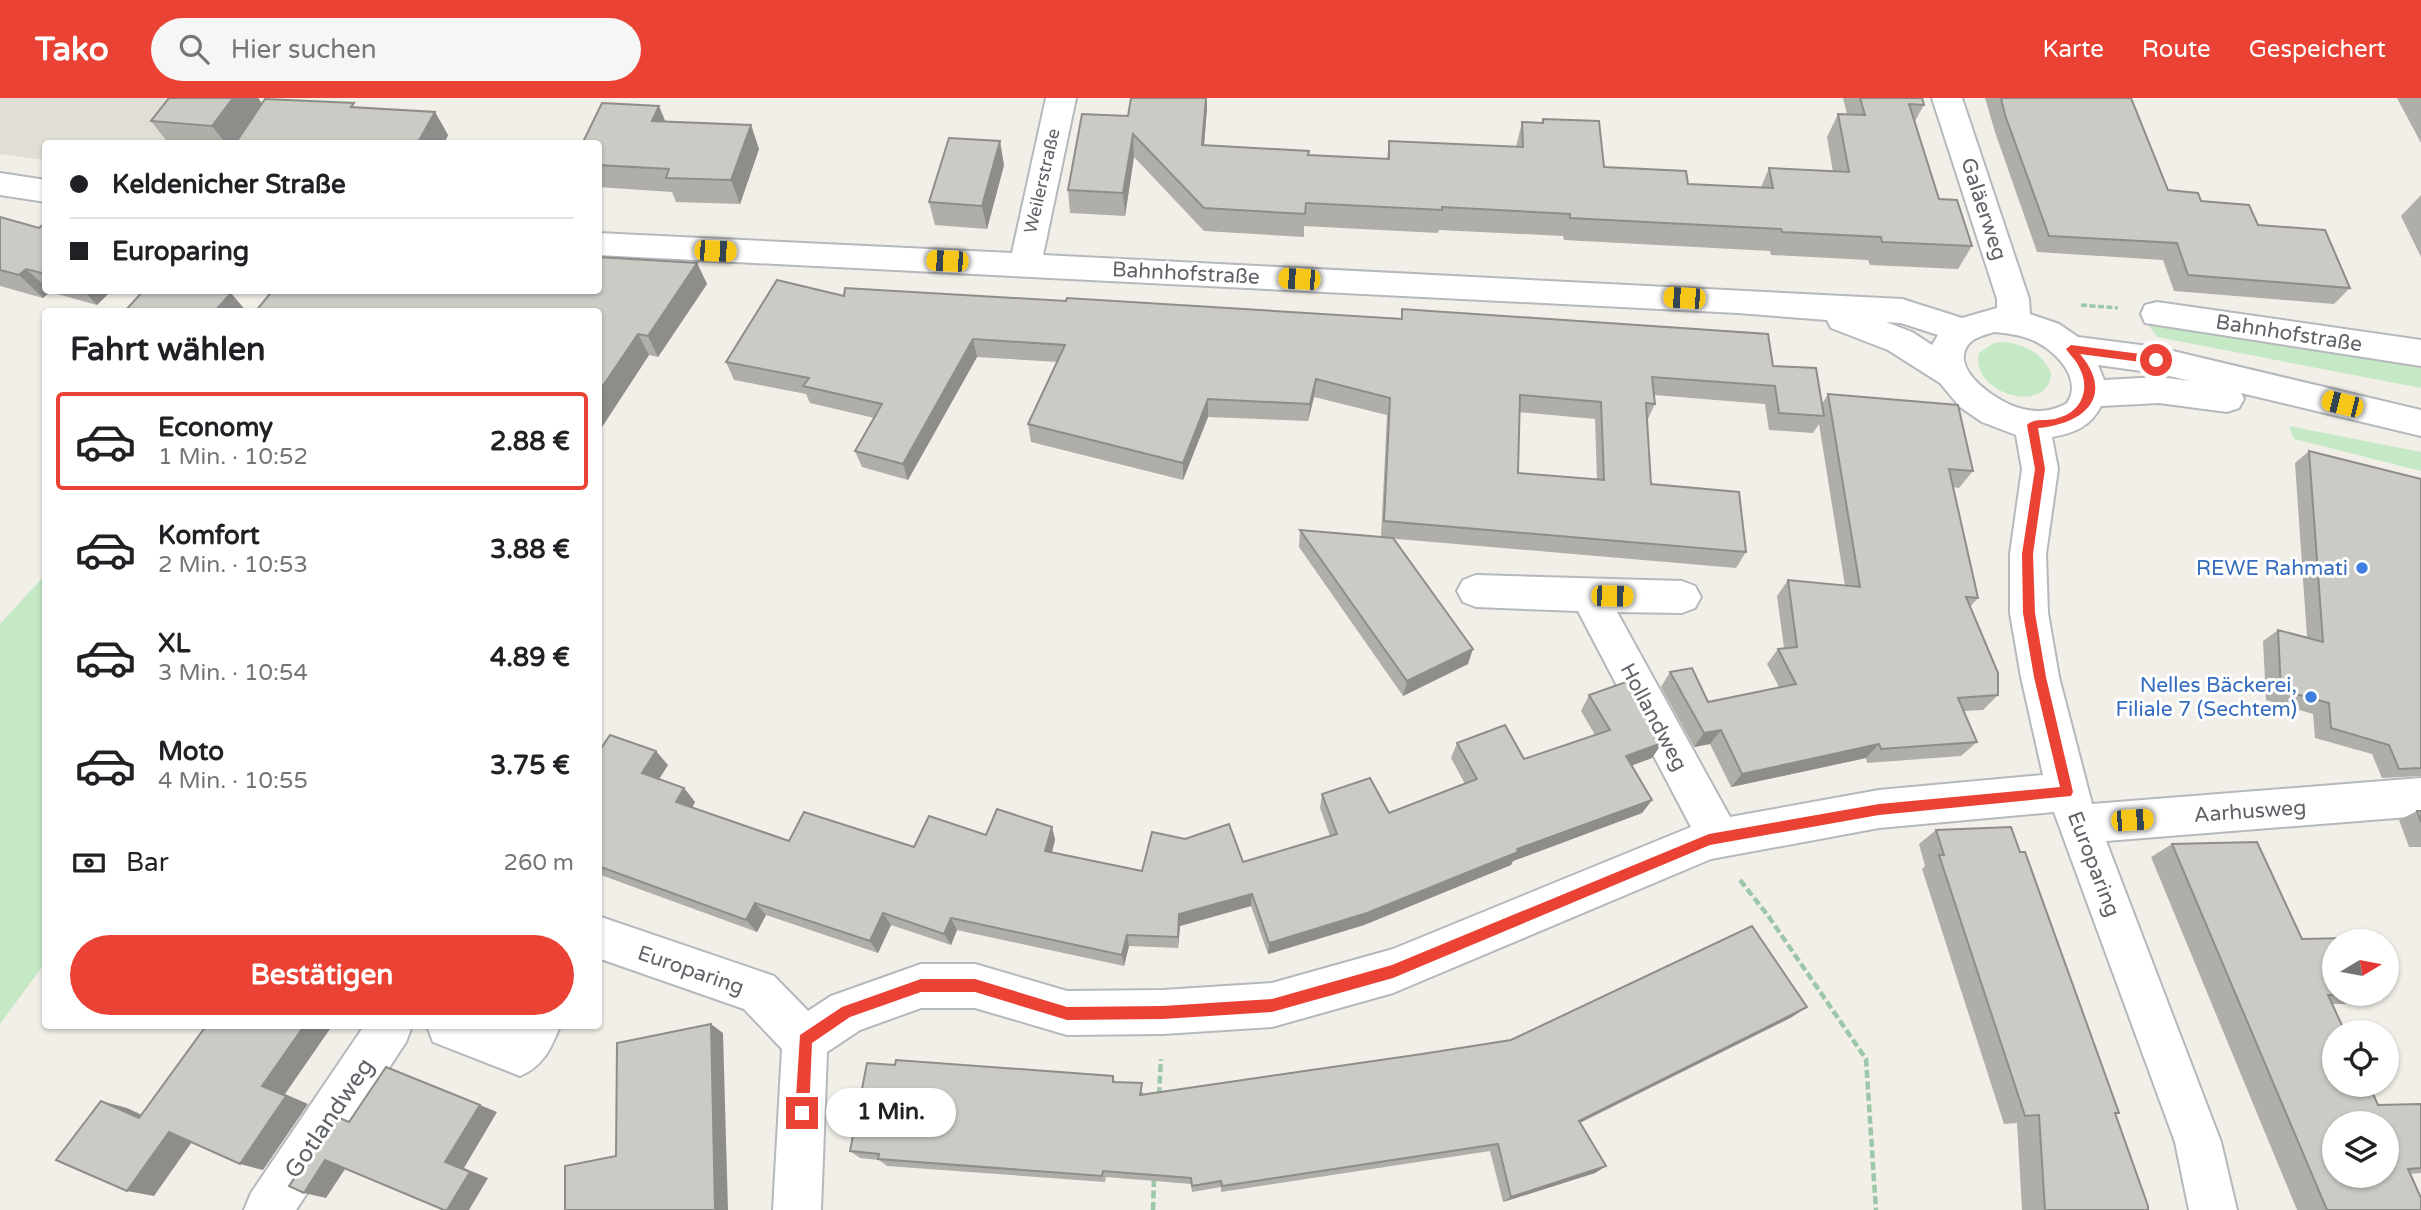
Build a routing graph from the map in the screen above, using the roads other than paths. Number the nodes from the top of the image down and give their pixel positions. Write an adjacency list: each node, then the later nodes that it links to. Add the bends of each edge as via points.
1 (1061, 98): 6 (street, Weilerstraße)
2 (1947, 98): 9 (street, Galäerweg, via 2013,299)
3 (0, 184): 4 (street)
4 (42, 190)
5 (602, 244): 6 (street, Bahnhofstraße)
6 (1025, 265): 7 (street, Bahnhofstraße, via 1738,301)
7 (1815, 309): 10 (street, Bahnhofstraße, via 1902,311); 13 (street, Bahnhofstraße, via 1900,341)
8 (2157, 314): 12 (street, Bahnhofstraße)
9 (2014, 322): 10 (street, via 1976,323); 11 (street, via 2044,332)
10 (1962, 330): 13 (street, via 1951,341)
11 (2071, 349): 14 (street, via 2086,371); 15 (street, via 2156,360)
12 (2421, 353)
13 (1950, 373): 16 (street, Bahnhofstraße, via 1959,388 1991,413)
14 (2090, 394): 15 (street, via 2159,390); 16 (street, Bahnhofstraße, via 2072,417)
15 (2421, 424)
16 (2032, 425): 21 (street, Europaring, via 2040,469 2028,554 2029,613)
17 (1476, 591): 18 (street)
18 (1589, 596): 19 (street); 22 (street, Hollandweg)
19 (1682, 597)
20 (2421, 797): 21 (street, Aarhusweg)
21 (2073, 808): 22 (street, Aarhusweg, via 1879,809); 30 (street, Europaring, via 2198,1142)
22 (1714, 839): 27 (street, Aarhusweg, via 1393,971 1272,1005 1067,1013 975,986 921,986 847,1012)
23 (602, 938): 27 (street, Europaring, via 758,992)
24 (388, 1029): 28 (street, Gotlandweg)
25 (457, 1029): 26 (street, via 520,1053)
26 (536, 1029)
27 (805, 1040): 29 (street)
28 (268, 1210)
29 (797, 1210)
30 (2213, 1210)

